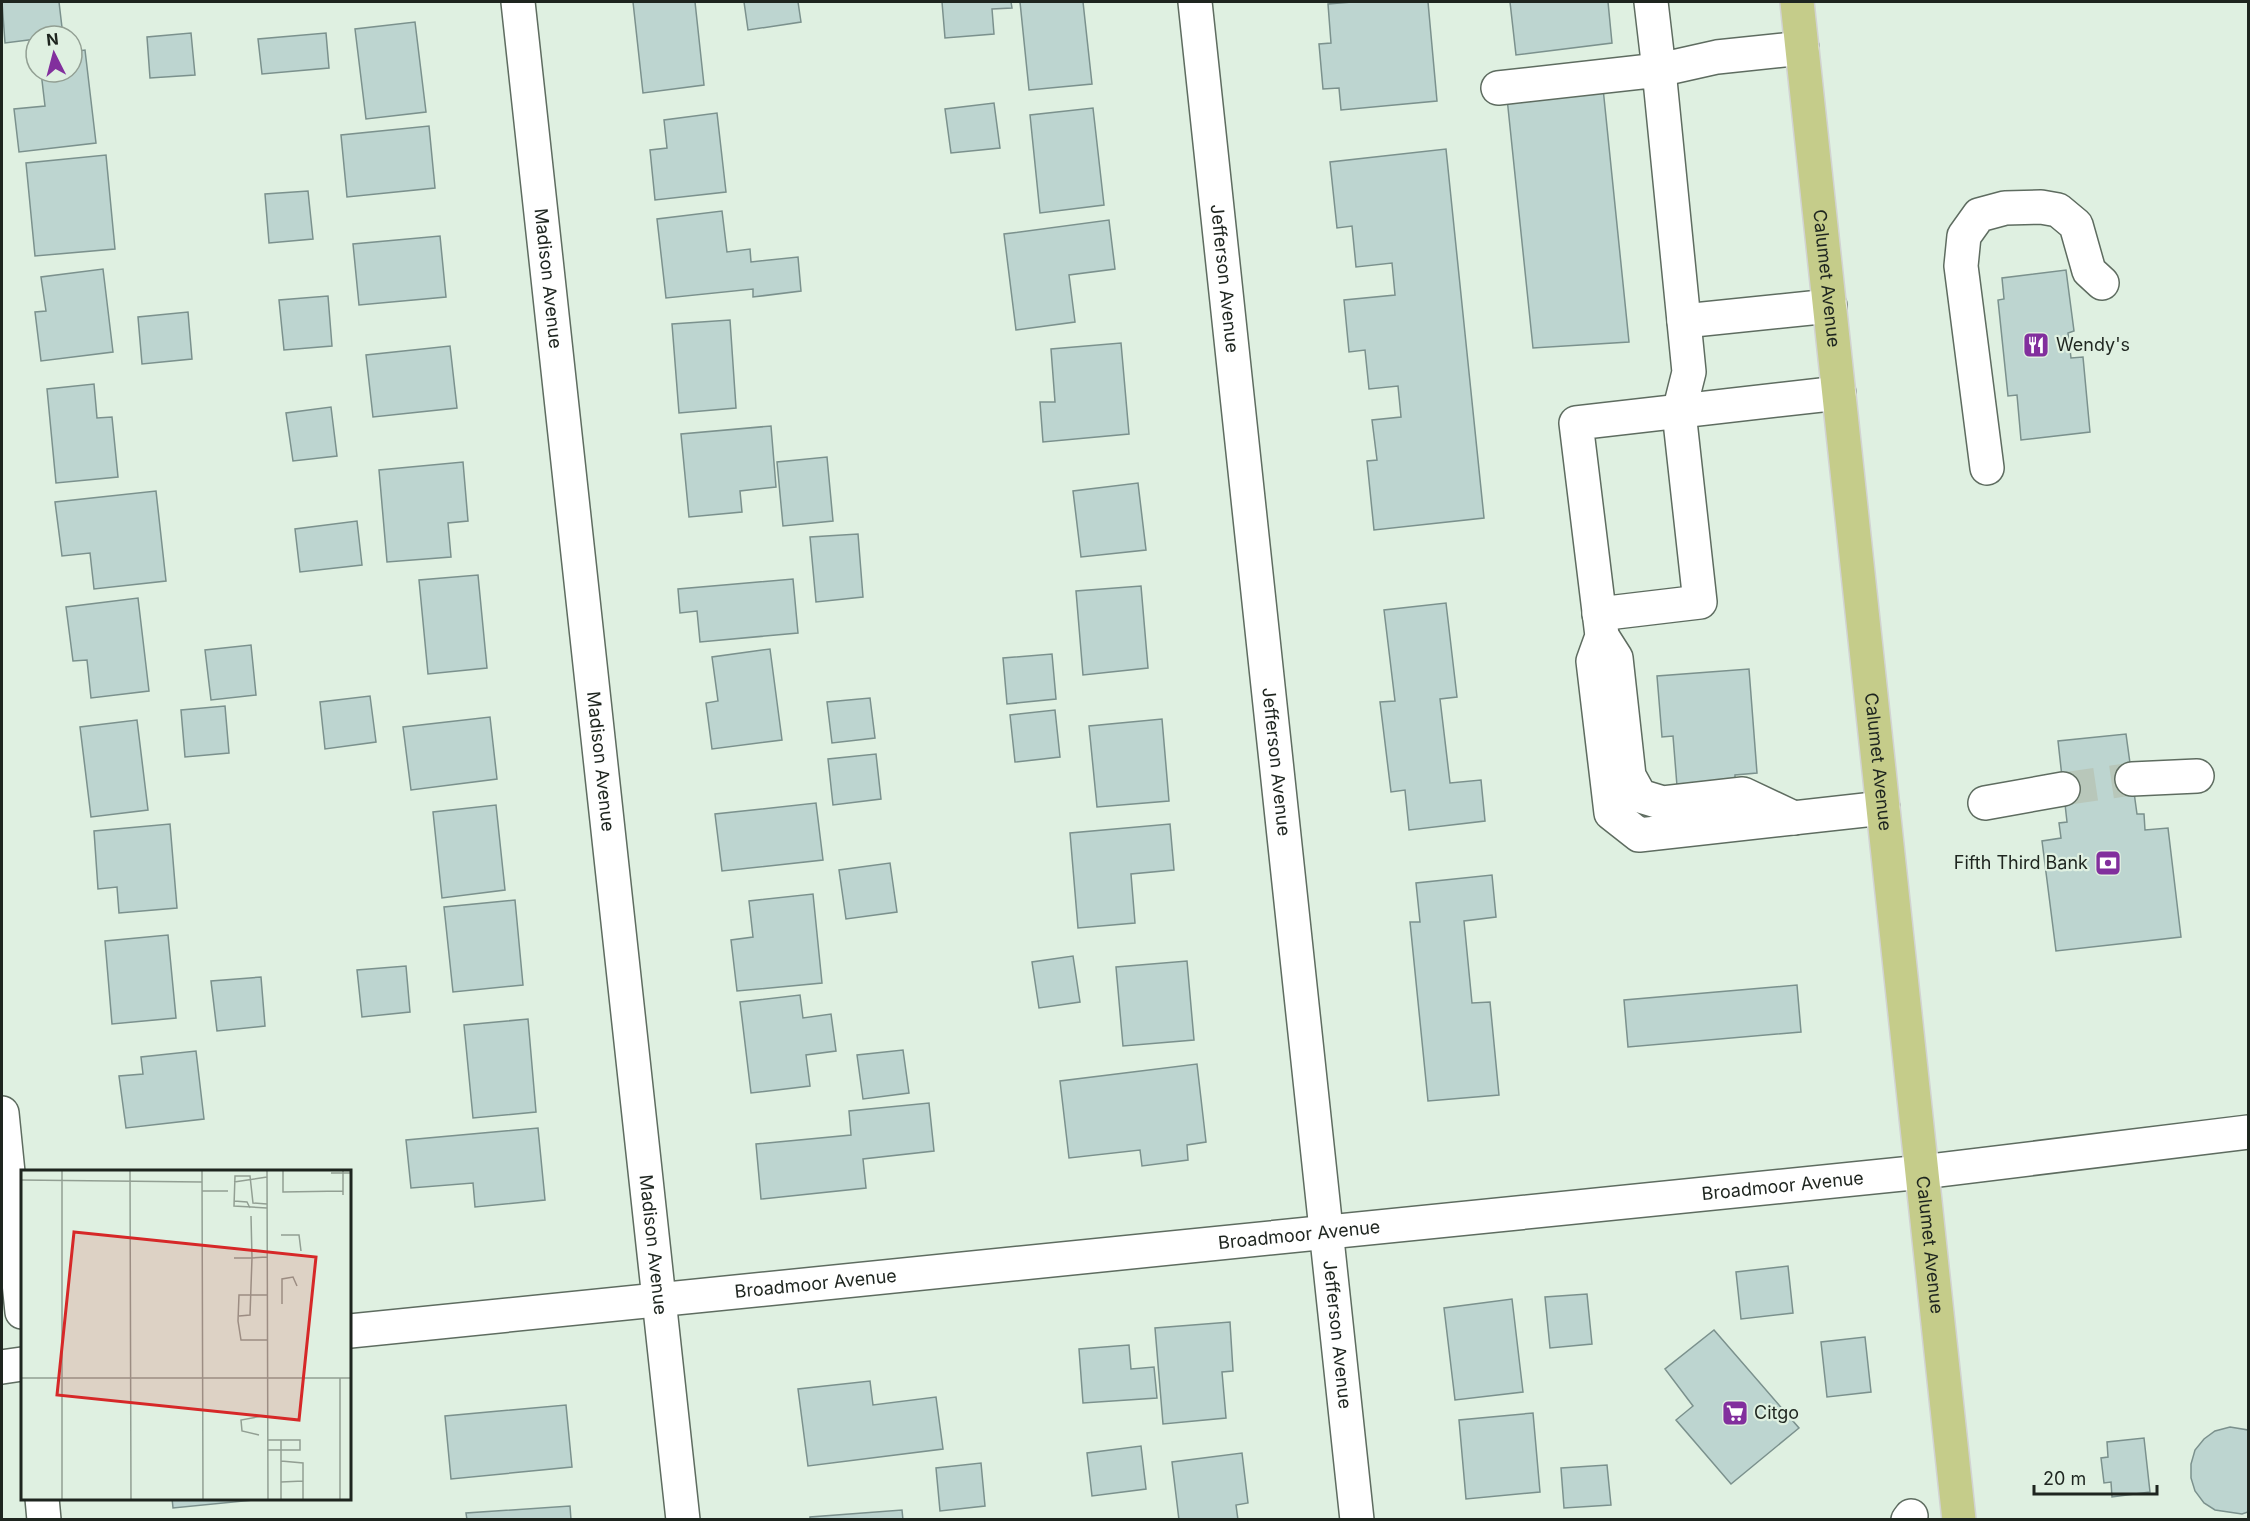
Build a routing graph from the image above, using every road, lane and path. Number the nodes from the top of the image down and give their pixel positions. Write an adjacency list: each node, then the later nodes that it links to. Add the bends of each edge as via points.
1 (518, 2): 24 (street, Madison Avenue)
2 (1195, 2): 23 (street, Jefferson Avenue)
3 (1651, 2): 6 (street)
4 (1797, 2): 5 (main road, Calumet Avenue)
5 (1802, 48): 6 (street, via 1717,57); 9 (main road, Calumet Avenue)
6 (1659, 70): 7 (street); 10 (street)
7 (1498, 88)
8 (2102, 283): 13 (street, via 2089,271 2076,225 2058,210 2005,208 1979,215 1964,236 1961,266)
9 (1830, 306): 10 (street); 11 (main road, Calumet Avenue)
10 (1684, 321): 12 (street, via 1689,372)
11 (1839, 393): 12 (street); 19 (main road, Calumet Avenue)
12 (1679, 412): 14 (street, via 1700,602); 14 (street, via 1576,423)
13 (1987, 468)
14 (1600, 625): 19 (street, via 1616,658 1629,776 1640,796 1663,803 1743,794 1794,818)
15 (2197, 776): 16 (street)
16 (2132, 779)
17 (2063, 789): 18 (street)
18 (1985, 803)
19 (1883, 808): 22 (main road, Calumet Avenue)
20 (2, 1113): 25 (street)
21 (2248, 1132): 22 (street, Broadmoor Avenue)
22 (1922, 1172): 23 (street, Broadmoor Avenue); 33 (main road, Calumet Avenue)
23 (1326, 1232): 24 (street, Broadmoor Avenue); 32 (street, Jefferson Avenue)
24 (659, 1300): 26 (street, Broadmoor Avenue); 31 (street, Madison Avenue)
25 (21, 1302)
26 (351, 1331)
27 (21, 1364): 28 (street)
28 (2, 1366)
29 (42, 1500): 30 (street)
30 (44, 1520)
31 (683, 1520)
32 (1357, 1520)
33 (1959, 1520)

